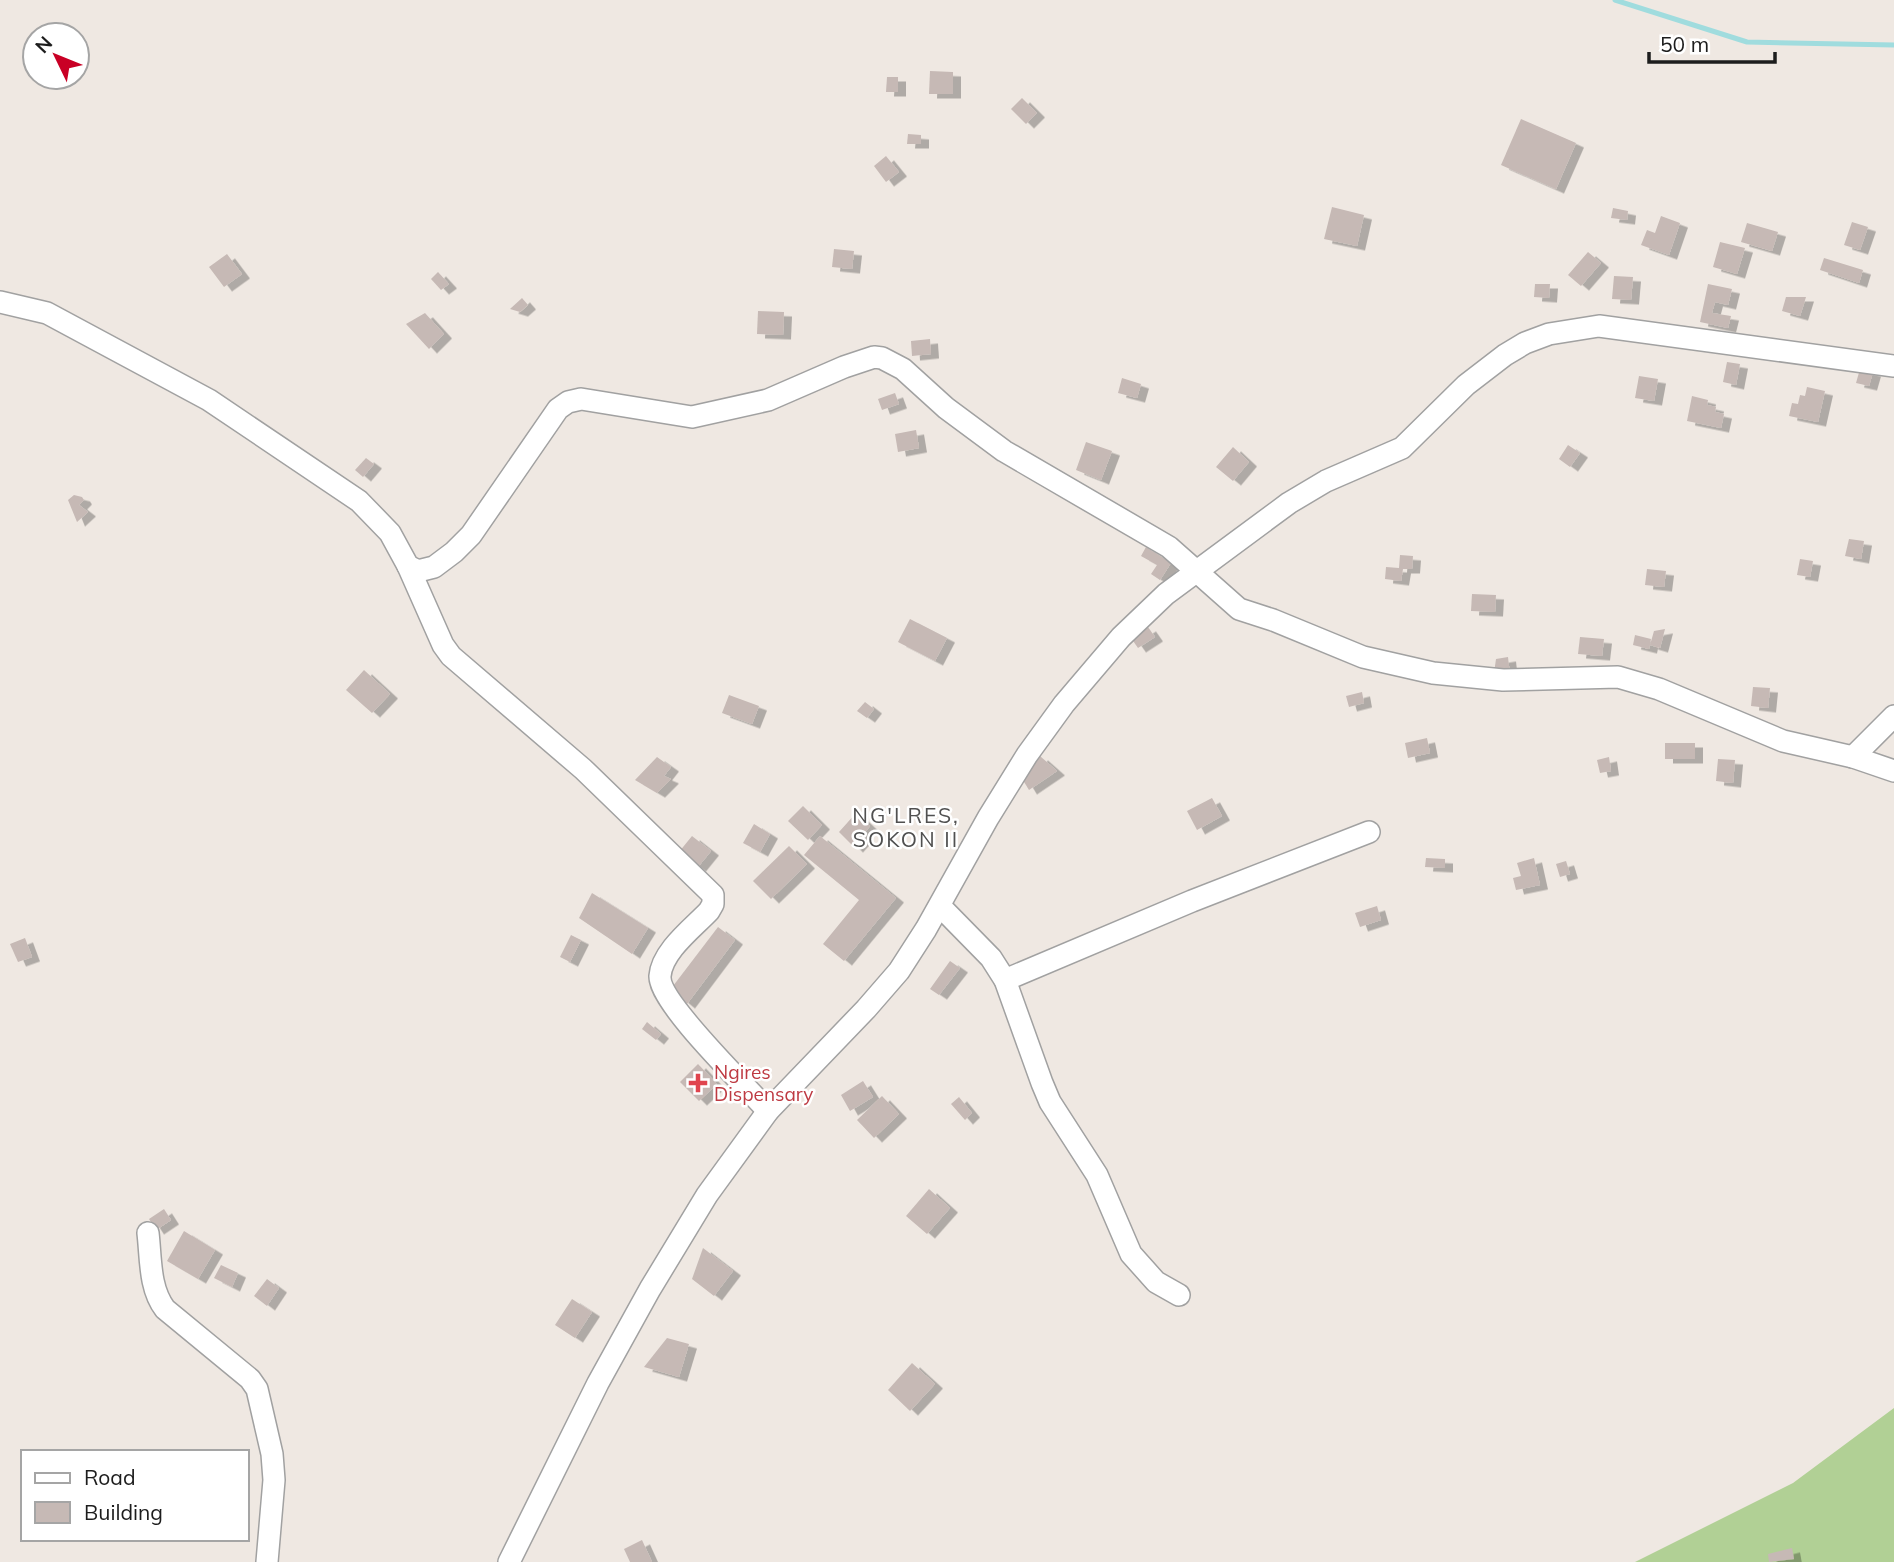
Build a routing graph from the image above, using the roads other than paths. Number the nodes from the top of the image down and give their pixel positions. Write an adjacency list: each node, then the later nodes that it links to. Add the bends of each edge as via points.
1 (0, 302): 3 (street, via 47,313 209,400 359,501 390,533)
2 (1894, 366): 4 (street, via 1599,326 1549,334 1505,355 1466,385 1402,448 1326,481 1289,503)
3 (408, 566): 4 (street, via 418,571 434,567 471,535 558,409 568,402 581,399 692,417 768,400 874,357 903,369 1004,451 1141,530); 11 (street, via 452,656 583,769 713,895 709,911 671,952 660,976 662,988 681,1016)
4 (1197, 570): 6 (street, via 1239,608 1377,662 1503,680 1618,677 1659,689 1783,741); 9 (street, via 1121,637 1064,704 988,818)
5 (1894, 716): 6 (street)
6 (1853, 757): 7 (street)
7 (1894, 771)
8 (1369, 832): 10 (street)
9 (940, 906): 10 (street, via 991,958); 11 (street, via 899,971)
10 (1005, 980): 13 (street, via 1050,1102 1097,1175 1131,1254 1156,1282)
11 (768, 1111): 15 (street, via 707,1195 650,1289)
12 (148, 1233): 14 (street, via 154,1289 164,1309 257,1389 274,1480)
13 (1179, 1295)
14 (267, 1562)
15 (509, 1562)

